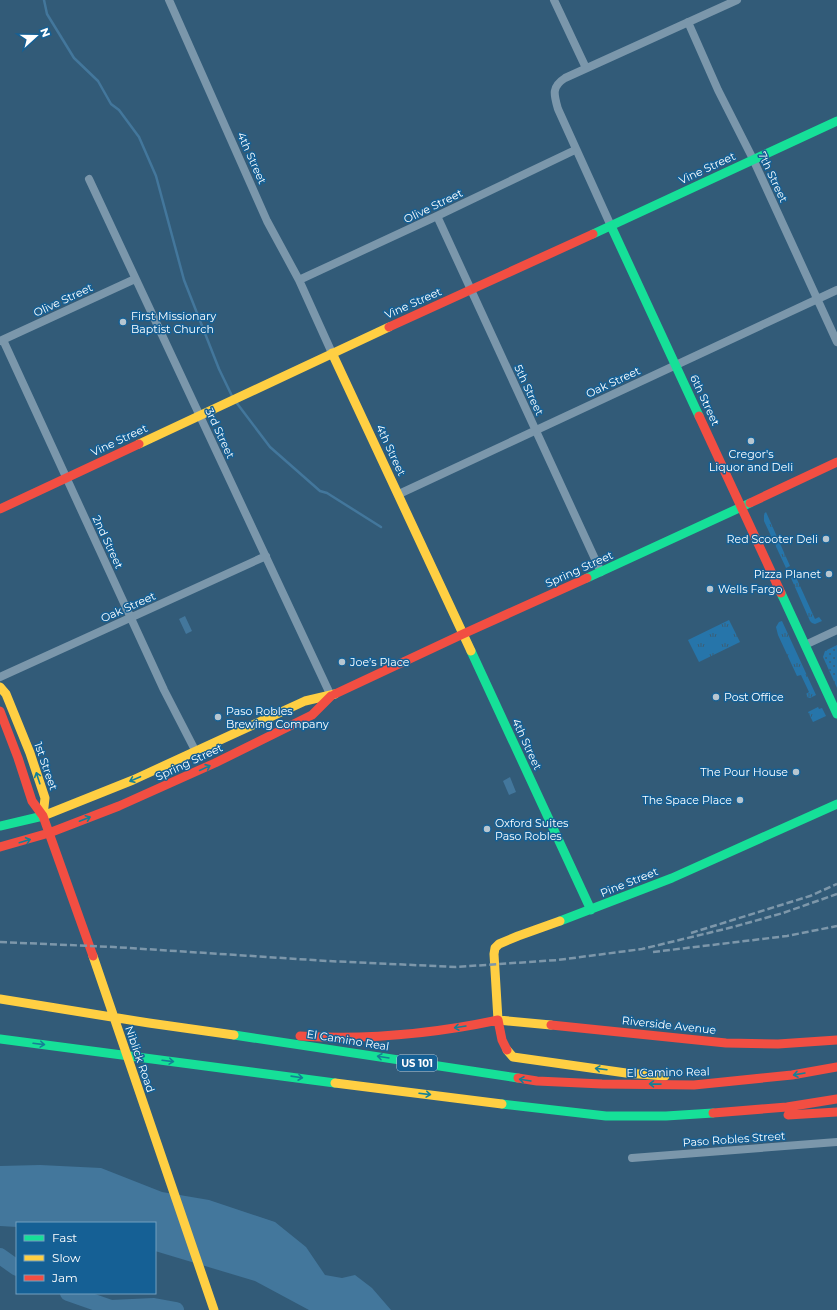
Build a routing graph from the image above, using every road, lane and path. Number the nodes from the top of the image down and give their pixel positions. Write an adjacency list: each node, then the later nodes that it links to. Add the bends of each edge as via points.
1 (169, 0): 13 (street, 4th Street, via 267,222)
2 (554, 0): 5 (street)
3 (737, 0): 4 (street)
4 (688, 22): 5 (street); 8 (street, 7th Street)
5 (586, 68): 7 (street, 6th Street, via 559,82 554,94)
6 (837, 121): 8 (main road, Vine Street)
7 (575, 150): 10 (street, Olive Street); 11 (street, 6th Street)
8 (753, 160): 11 (main road, Vine Street); 16 (street, 7th Street)
9 (89, 179): 12 (street, 3rd Street)
10 (437, 216): 13 (street, Olive Street); 15 (street, 5th Street)
11 (611, 226): 15 (main road, Vine Street); 20 (main road, 6th Street)
12 (135, 279): 17 (street, Olive Street); 21 (street, 3rd Street)
13 (299, 280): 19 (street, 4th Street)
14 (837, 290): 16 (street, Oak Street)
15 (471, 291): 19 (main road, Vine Street); 22 (street, 5th Street)
16 (817, 299): 18 (street, 7th Street); 20 (street, Oak Street)
17 (2, 340): 24 (street, 2nd Street)
18 (837, 342)
19 (332, 353): 21 (main road, Vine Street); 25 (main road, 4th Street)
20 (676, 365): 22 (street, Oak Street); 26 (main road, 6th Street)
21 (199, 415): 24 (main road, Vine Street); 28 (street, 3rd Street)
22 (536, 431): 25 (street, Oak Street); 29 (street, 5th Street)
23 (837, 462): 26 (main road, Spring Street)
24 (66, 478): 27 (main road, Vine Street); 30 (street, 2nd Street)
25 (398, 494): 32 (main road, 4th Street)
26 (741, 507): 29 (main road, Spring Street); 33 (main road, 6th Street)
27 (0, 509)
28 (266, 556): 30 (street, Oak Street); 36 (street, 3rd Street)
29 (601, 572): 32 (main road, Spring Street)
30 (131, 618): 34 (street, Oak Street); 39 (street, 2nd Street)
31 (837, 630): 33 (street)
32 (463, 634): 36 (main road, Spring Street); 45 (main road, 4th Street)
33 (805, 645): 38 (main road, 6th Street)
34 (0, 677)
35 (0, 687): 41 (main road, 1st Street, one-way to 35, via 45,798 30,752 6,694)
36 (330, 696): 39 (main road, Spring Street, via 305,701); 43 (main road, Spring Street, one-way to 36, via 215,764 312,715)
37 (0, 711): 41 (main road, via 32,801)
38 (837, 714)
39 (196, 752): 41 (main road, Spring Street, one-way to 41)
40 (837, 804): 45 (main road, Pine Street, via 709,862)
41 (43, 816): 42 (main road, Spring Street); 43 (main road, Niblick Road)
42 (0, 826)
43 (49, 833): 44 (main road, Spring Street, one-way to 43); 58 (main road, Niblick Road)
44 (0, 847)
45 (591, 910): 47 (main road, Pine Street, via 512,938 495,948)
46 (0, 999): 48 (main road, El Camino Real / US 101)
47 (498, 1020): 48 (main road, Riverside Avenue, one-way to 48, via 405,1036 352,1038); 50 (main road, Riverside Avenue, via 726,1043 778,1044); 52 (main road, one-way to 47, via 663,1076 513,1057 504,1047)
48 (149, 1023): 52 (main road, El Camino Real / US 101, one-way to 48, via 537,1082 301,1044)
49 (0, 1039): 54 (main road, one-way to 54, via 606,1116)
50 (837, 1040)
51 (837, 1067): 52 (main road, El Camino Real / US 101, one-way to 52, via 792,1075)
52 (694, 1085)
53 (837, 1099): 54 (main road)
54 (738, 1112): 55 (main road, via 775,1115)
55 (837, 1112)
56 (837, 1142): 57 (street, Paso Robles Street)
57 (632, 1158)
58 (214, 1310)

